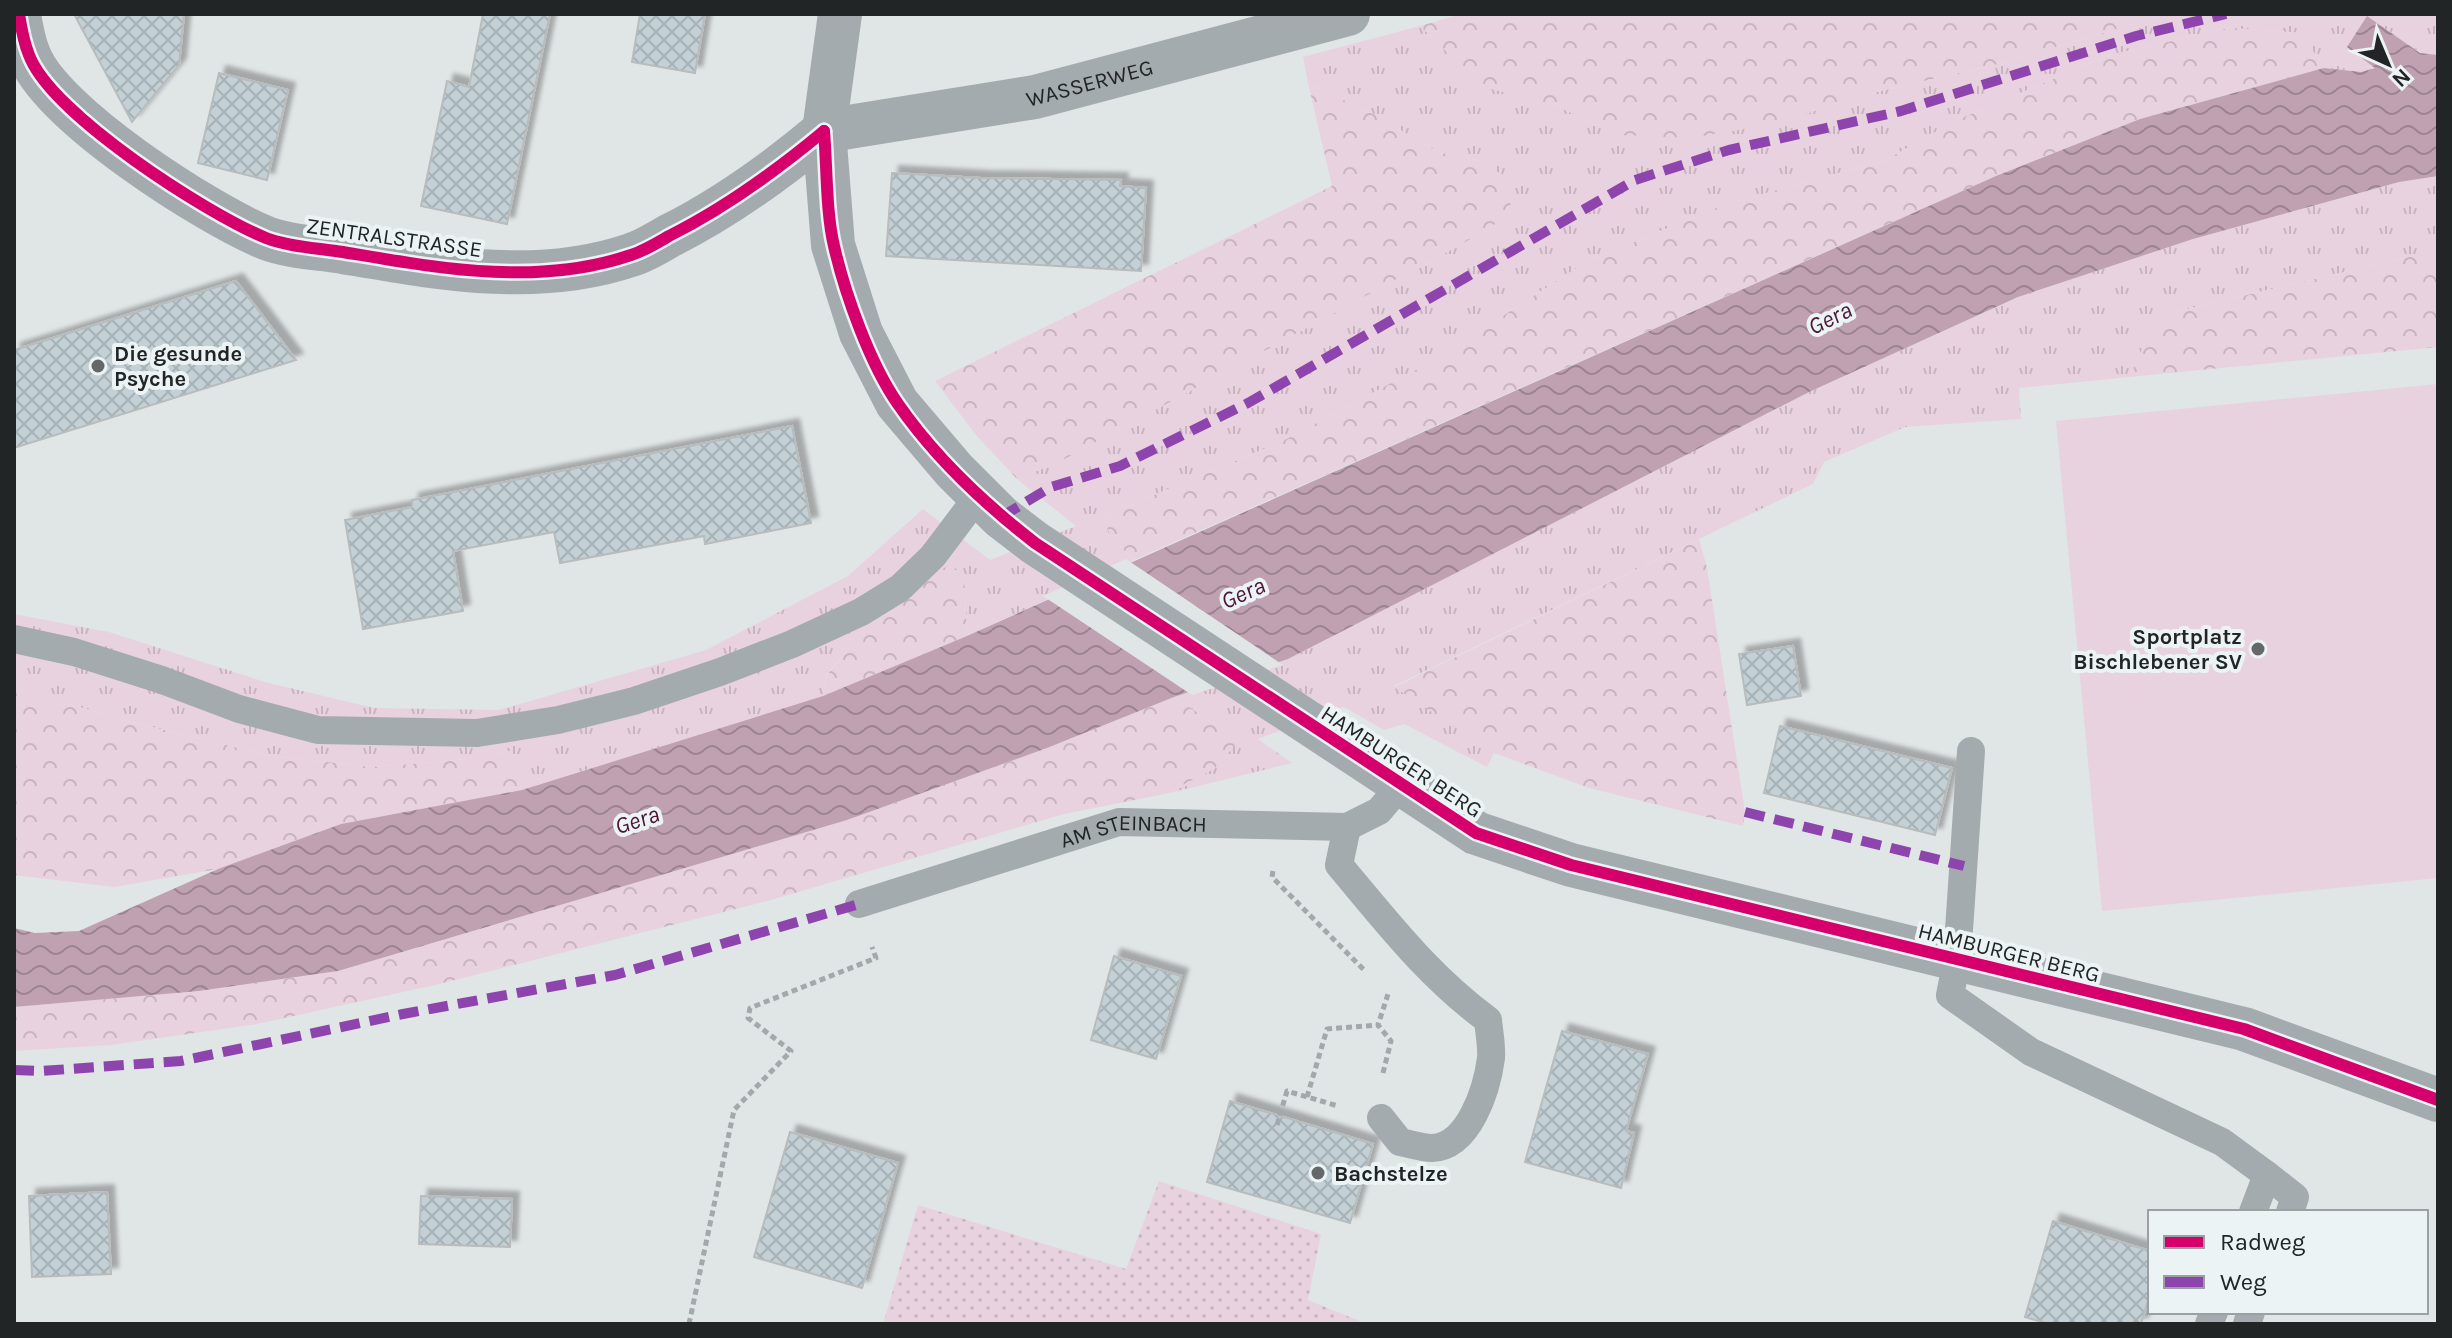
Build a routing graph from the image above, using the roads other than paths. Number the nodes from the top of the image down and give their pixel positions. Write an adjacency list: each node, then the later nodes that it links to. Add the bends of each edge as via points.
1 (19, 14): 4 (street, ZENTRALSTRASSE, via 29,57 53,92 140,164 193,199 269,239 449,270 553,273 632,255 700,221)
2 (840, 14): 4 (street, HAMBURGER BERG)
3 (1348, 14): 4 (street, WASSERWEG, via 1035,97)
4 (824, 131): 5 (street, HAMBURGER BERG, via 833,245 861,333 897,403)
5 (979, 495): 6 (lane, via 911,578 861,612 749,661 634,701 477,733 318,730 239,709 74,652); 8 (street, HAMBURGER BERG, via 1035,543)
6 (14, 639)
7 (1971, 751): 11 (lane)
8 (1401, 785): 9 (lane, AM STEINBACH, via 1379,811); 11 (street, HAMBURGER BERG, via 1476,833 1571,865)
9 (1347, 827): 10 (lane, AM STEINBACH, via 1119,822); 13 (lane, via 1339,865 1429,971 1488,1020 1491,1057 1481,1095 1471,1122 1456,1139 1434,1148 1400,1142)
10 (859, 904)
11 (1957, 960): 12 (street, HAMBURGER BERG, via 2244,1029); 14 (lane, via 1950,995 2031,1052 2222,1142)
12 (2438, 1100)
13 (1376, 1117)
14 (2267, 1175): 15 (lane); 16 (lane, via 2295,1197)
15 (2254, 1210)
16 (2291, 1210)

